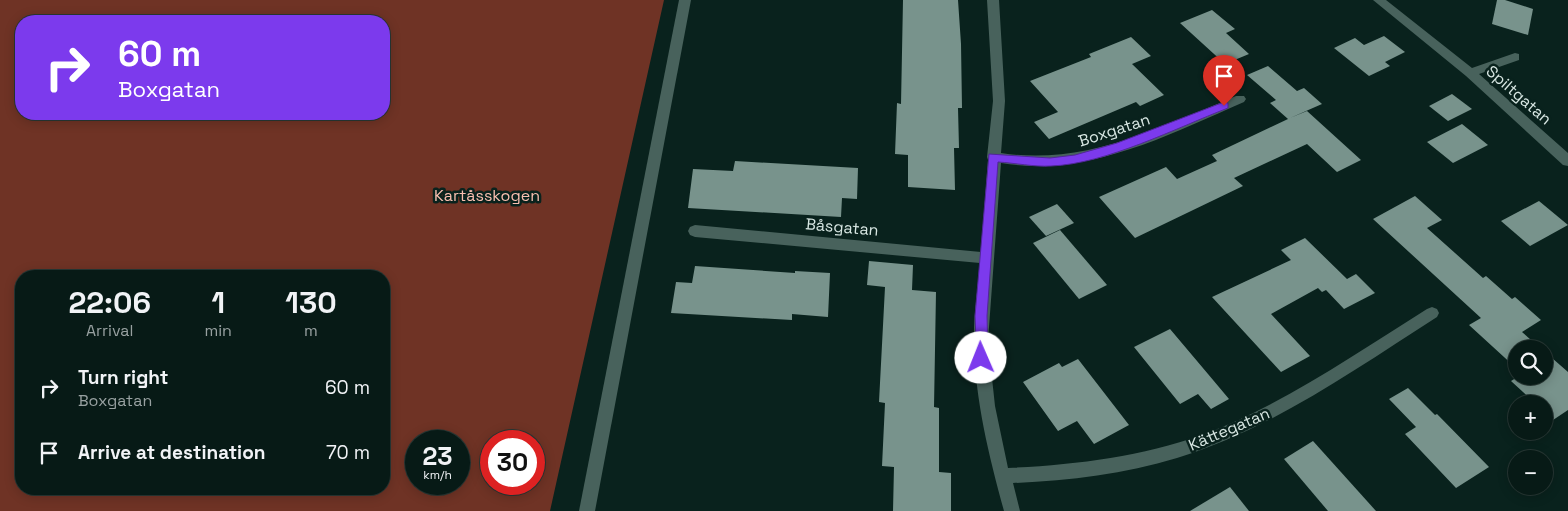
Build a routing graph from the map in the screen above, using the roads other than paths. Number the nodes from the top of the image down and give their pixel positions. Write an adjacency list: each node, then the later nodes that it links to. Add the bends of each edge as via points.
1 (685, 0): 13 (street)
2 (993, 0): 7 (street, via 999,82)
3 (1379, 0): 5 (street, Spiltgatan)
4 (1515, 57): 5 (street, Spiltgatan)
5 (1470, 73): 8 (street, Spiltgatan)
6 (1240, 99): 7 (street, Boxgatan, via 1178,125 1075,160 1050,162)
7 (993, 157): 10 (street)
8 (1568, 161)
9 (695, 231): 10 (street, Båsgatan)
10 (986, 258): 12 (street, via 981,325 982,374)
11 (1432, 314): 12 (street, Kättegatan, via 1277,408 1204,442 1169,454 1098,470)
12 (1002, 476): 14 (street)
13 (587, 511)
14 (1012, 511)

